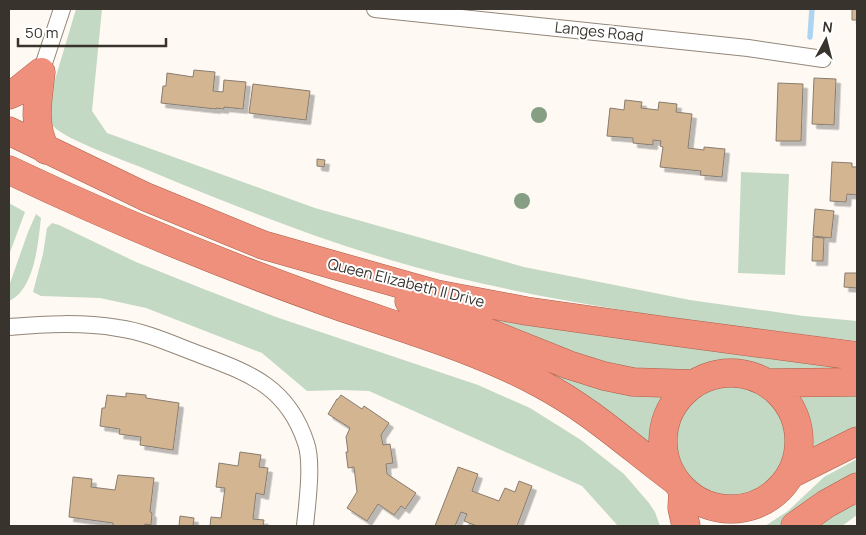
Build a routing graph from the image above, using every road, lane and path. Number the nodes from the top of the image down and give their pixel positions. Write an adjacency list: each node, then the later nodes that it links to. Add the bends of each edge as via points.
1 (62, 9): 4 (street)
2 (375, 9): 3 (street, Langes Road, via 738,47)
3 (822, 59)
4 (41, 72): 5 (highway); 7 (highway, via 37,115)
5 (9, 95)
6 (9, 131): 7 (highway, Queen Elizabeth II Drive)
7 (46, 150): 9 (highway, Queen Elizabeth II Drive, via 146,197)
8 (9, 170): 17 (highway, via 137,229 330,303 476,353 526,376 599,420)
9 (263, 245): 11 (highway, Queen Elizabeth II Drive, via 436,294 477,302); 14 (highway, via 569,365 633,382)
10 (9, 327): 20 (street, via 62,323 120,328 238,368 264,383 284,401 307,446 309,473)
11 (857, 356)
12 (857, 382): 13 (highway)
13 (767, 383): 14 (highway, via 738,373 707,377); 16 (highway, via 783,398 795,417 799,446)
14 (693, 384): 17 (highway, via 672,407 663,437 668,467)
15 (857, 442): 16 (highway)
16 (791, 474): 19 (highway, via 773,495)
17 (679, 485): 19 (highway, via 694,498 720,508 748,507); 21 (highway)
18 (857, 486): 23 (highway)
19 (761, 502): 22 (highway)
20 (304, 526)
21 (686, 526)
22 (746, 526)
23 (795, 526)

